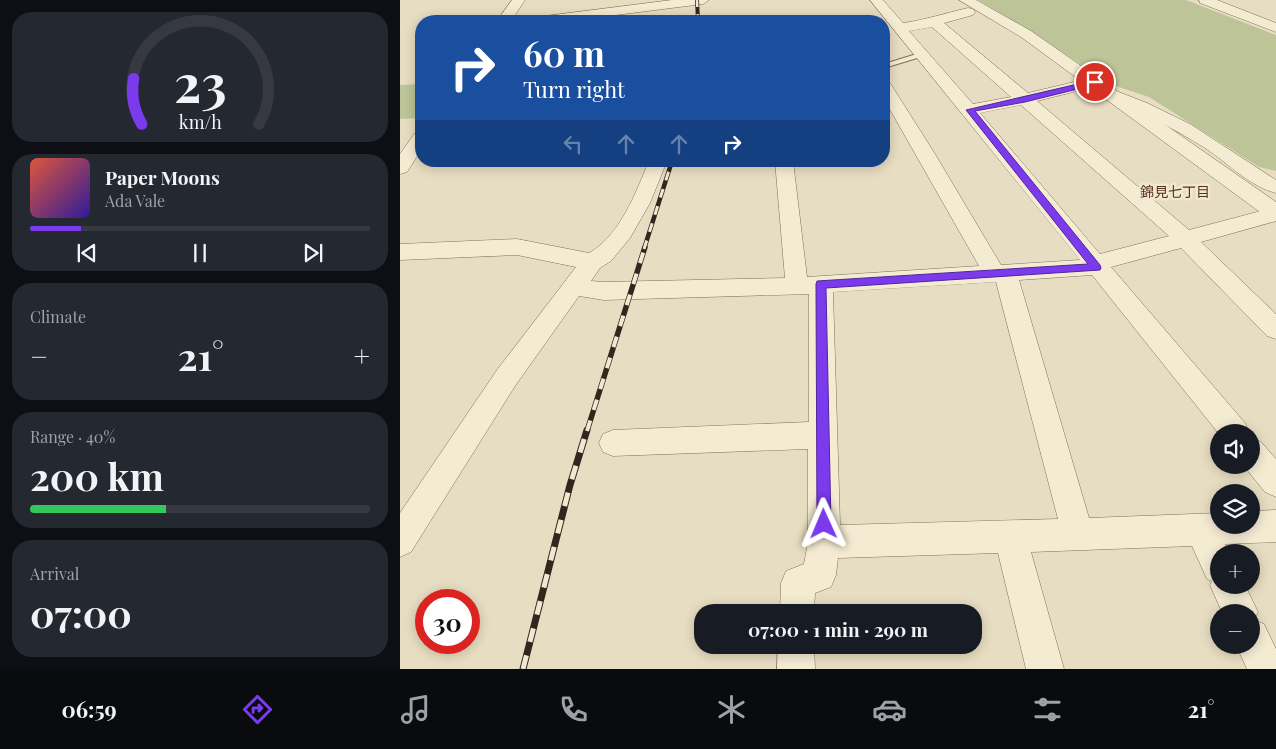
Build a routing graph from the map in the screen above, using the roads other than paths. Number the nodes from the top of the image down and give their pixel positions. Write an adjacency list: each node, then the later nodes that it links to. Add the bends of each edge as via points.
1 (519, 0): 7 (street)
2 (703, 0): 6 (street)
3 (876, 0): 9 (street)
4 (1205, 0): 13 (street)
5 (972, 7): 11 (street); 16 (street, via 1026,34)
6 (640, 10): 8 (street)
7 (508, 15)
8 (594, 15)
9 (889, 15)
10 (890, 16): 12 (street)
11 (935, 22): 12 (street); 19 (street)
12 (900, 28): 14 (street)
13 (1276, 28)
14 (923, 55): 15 (lane); 20 (street)
15 (890, 64)
16 (1095, 82): 17 (street); 19 (street)
17 (1111, 94): 25 (street, via 1144,106); 26 (street)
18 (890, 96): 31 (street)
19 (1025, 99): 20 (street); 27 (street)
20 (970, 110): 30 (street)
21 (411, 145): 24 (street)
22 (656, 167): 29 (street, via 627,227 602,259)
23 (785, 167): 32 (street)
24 (400, 168)
25 (1276, 188)
26 (1276, 214): 27 (street)
27 (1184, 239): 30 (street); 34 (street)
28 (400, 252): 29 (street, via 517,247)
29 (592, 262): 33 (street)
30 (1095, 266): 31 (street); 35 (street)
31 (1000, 273): 32 (street); 42 (street)
32 (809, 285): 33 (street, via 604,291); 36 (street)
33 (574, 287): 44 (street, via 506,378)
34 (1276, 329)
35 (1228, 424)
36 (823, 435): 37 (street); 45 (street)
37 (613, 443)
38 (1260, 463): 39 (street)
39 (1276, 482)
40 (1276, 526): 41 (street)
41 (1201, 529): 42 (street); 46 (street)
42 (1078, 535): 43 (street)
43 (1010, 537): 45 (street); 51 (street)
44 (400, 541)
45 (824, 542): 47 (street, via 819,576 798,583)
46 (1210, 548)
47 (797, 604)
48 (796, 654): 50 (street)
49 (1259, 654): 52 (street)
50 (796, 669)
51 (1045, 669)
52 (1266, 669)

